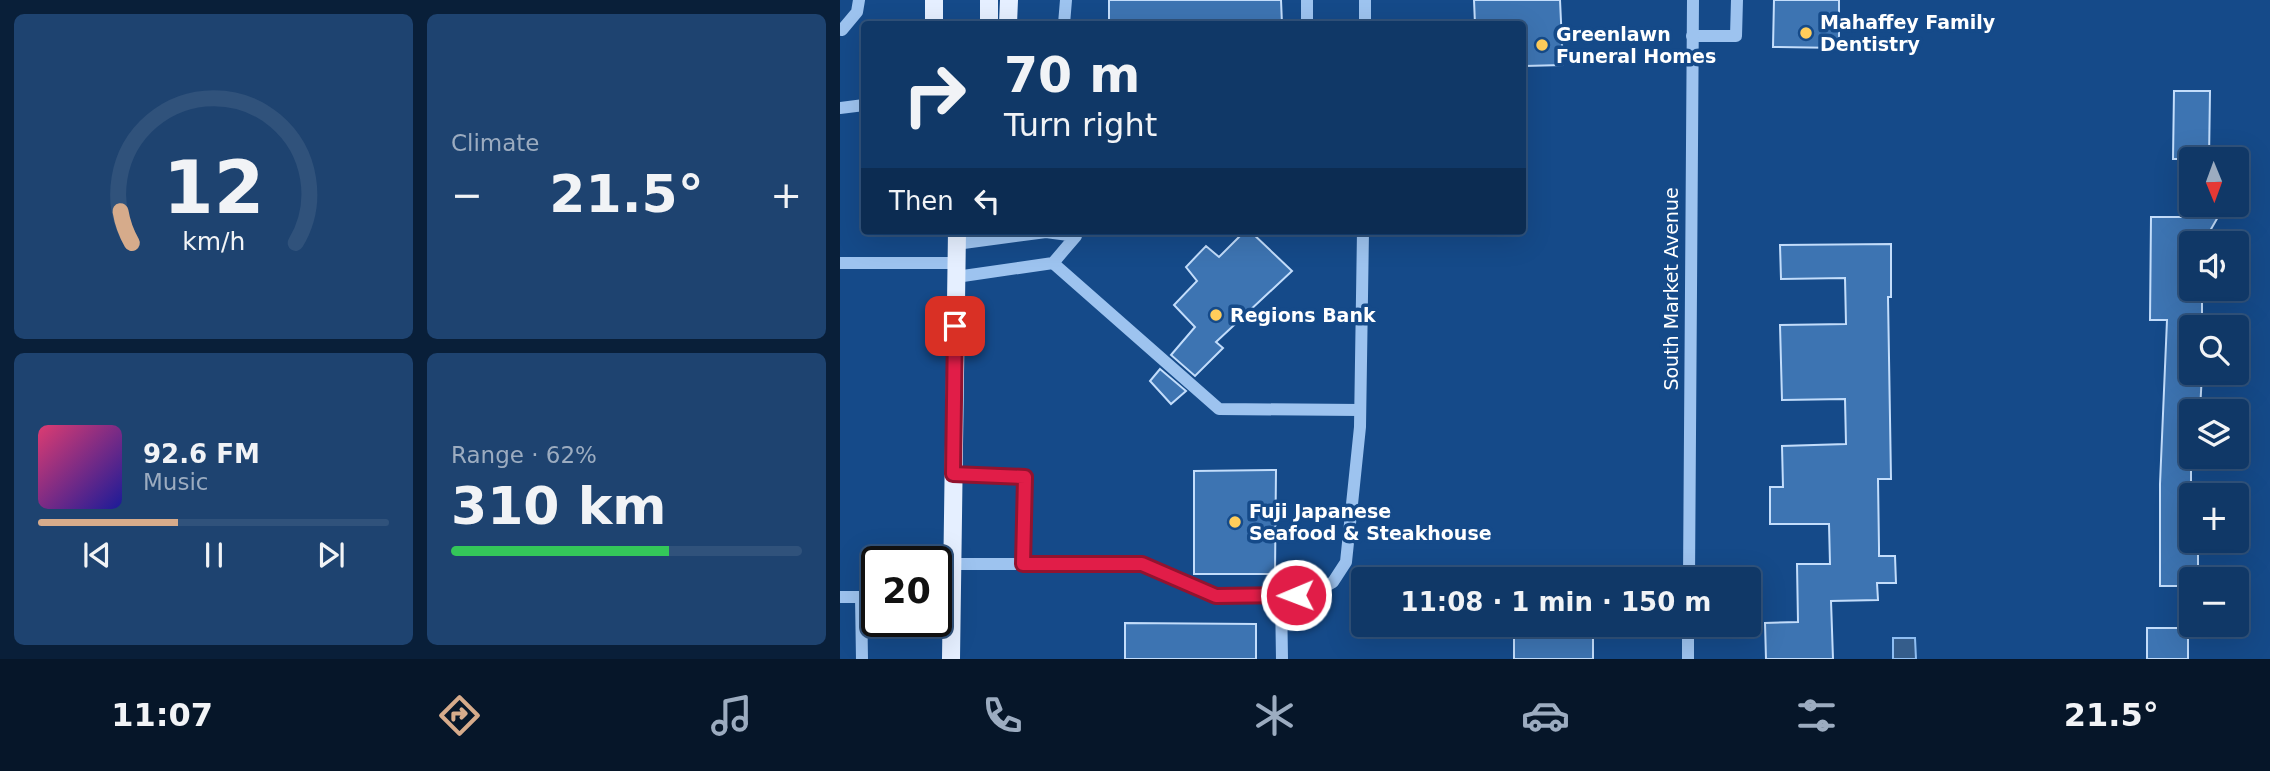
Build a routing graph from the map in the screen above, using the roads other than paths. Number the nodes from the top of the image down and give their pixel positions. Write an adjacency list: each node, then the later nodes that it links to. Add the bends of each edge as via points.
1 (859, 0): 16 (street, via 857,12)
2 (934, 0): 10 (main road)
3 (989, 0): 11 (main road)
4 (1009, 0): 12 (main road)
5 (1066, 0): 13 (street)
6 (1307, 0): 14 (street)
7 (1365, 0): 15 (street)
8 (1693, 0): 17 (street, South Market Avenue)
9 (1737, 0): 17 (street, via 1735,36)
10 (934, 21)
11 (989, 21)
12 (1008, 21)
13 (1064, 21)
14 (1307, 21)
15 (1365, 21)
16 (842, 30)
17 (1692, 36): 31 (street, South Market Avenue)
18 (861, 106): 19 (street)
19 (840, 108)
20 (1010, 235): 23 (street)
21 (1078, 235): 25 (street)
22 (1363, 235): 27 (street)
23 (956, 238): 26 (main road)
24 (840, 263): 26 (street)
25 (1053, 263): 26 (street); 27 (street, via 1219,409)
26 (956, 270): 28 (main road)
27 (1360, 410): 32 (street, via 1346,562 1334,582 1310,595)
28 (953, 474): 29 (main road); 30 (street, via 1025,477)
29 (952, 564): 30 (street)
30 (1023, 564): 32 (street, via 1142,564 1216,596)
31 (1689, 567)
32 (1281, 595): 38 (street)
33 (840, 597): 36 (street, via 861,597)
34 (951, 637): 37 (main road)
35 (1688, 637): 39 (street)
36 (862, 659)
37 (951, 659)
38 (1282, 659)
39 (1688, 659)

